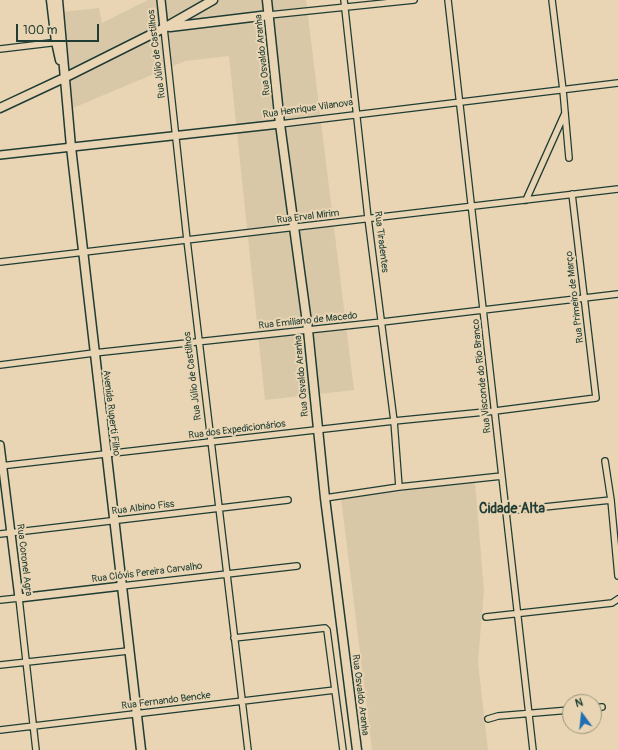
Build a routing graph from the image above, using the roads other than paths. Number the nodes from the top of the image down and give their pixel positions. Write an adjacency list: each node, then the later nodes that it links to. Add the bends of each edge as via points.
1 (51, 0): 13 (main road, Avenida Ruperti Filho)
2 (58, 0): 13 (main road, Avenida Ruperti Filho)
3 (161, 0): 12 (street, Rua Júlio de Castilhos)
4 (213, 0): 12 (main road)
5 (267, 0): 11 (main road, Rua Osvaldo Aranha)
6 (344, 0): 10 (street, Rua Tiradentes)
7 (414, 0): 10 (street)
8 (448, 0): 18 (street, Rua Visconde do Rio Branco)
9 (552, 0): 17 (street)
10 (345, 7): 11 (street); 21 (street, Rua Tiradentes)
11 (269, 15): 12 (main road); 22 (main road, Rua Osvaldo Aranha)
12 (164, 28): 15 (main road); 23 (street, Rua Júlio de Castilhos)
13 (59, 42): 14 (street); 15 (main road, Avenida Ruperti Filho)
14 (0, 49)
15 (64, 78): 19 (main road); 24 (main road, Avenida Ruperti Filho)
16 (618, 82): 17 (street, Rua Henrique Vilanova)
17 (563, 90): 18 (street, Rua Henrique Vilanova); 20 (street)
18 (460, 101): 21 (street, Rua Henrique Vilanova); 30 (street, Rua Visconde do Rio Branco)
19 (0, 108)
20 (565, 112): 26 (street); 29 (street)
21 (357, 113): 22 (street, Rua Henrique Vilanova); 31 (street, Rua Tiradentes)
22 (280, 124): 23 (street, Rua Henrique Vilanova); 32 (main road, Rua Osvaldo Aranha)
23 (176, 135): 24 (street, Rua Henrique Vilanova); 33 (street, Rua Júlio de Castilhos)
24 (71, 148): 25 (street, Rua Henrique Vilanova); 34 (main road, Avenida Ruperti Filho)
25 (0, 155)
26 (569, 158)
27 (618, 189): 28 (street, Rua Erval Mirim)
28 (572, 194): 29 (street, Rua Erval Mirim); 37 (street, Rua Primeiro de Março)
29 (526, 200): 30 (street, Rua Erval Mirim)
30 (472, 207): 31 (street, Rua Erval Mirim); 38 (street, Rua Visconde do Rio Branco)
31 (368, 218): 32 (street, Rua Erval Mirim); 39 (street, Rua Tiradentes)
32 (295, 228): 33 (street, Rua Erval Mirim); 40 (main road, Rua Osvaldo Aranha)
33 (187, 240): 34 (street, Rua Erval Mirim); 41 (street, Rua Júlio de Castilhos)
34 (83, 252): 35 (street, Rua Erval Mirim); 42 (main road, Avenida Ruperti Filho)
35 (0, 262)
36 (618, 294): 37 (street, Rua Emiliano de Macedo)
37 (584, 299): 38 (street, Rua Emiliano de Macedo); 44 (street, Rua Primeiro de Março)
38 (483, 310): 39 (street, Rua Emiliano de Macedo); 45 (street, Rua Visconde do Rio Branco)
39 (382, 322): 40 (street, Rua Emiliano de Macedo); 46 (street, Rua Tiradentes)
40 (308, 330): 41 (street, Rua Emiliano de Macedo); 47 (main road, Rua Osvaldo Aranha)
41 (199, 342): 42 (street, Rua Emiliano de Macedo); 48 (street, Rua Júlio de Castilhos)
42 (94, 353): 43 (street, Rua Emiliano de Macedo); 50 (main road, Avenida Ruperti Filho)
43 (0, 365)
44 (596, 398): 45 (street, Rua dos Expedicionários)
45 (494, 411): 46 (street, Rua dos Expedicionários); 53 (street, Rua Visconde do Rio Branco)
46 (394, 421): 47 (street, Rua dos Expedicionários); 54 (street, Rua Tiradentes)
47 (317, 430): 48 (street, Rua dos Expedicionários); 55 (main road, Rua Osvaldo Aranha)
48 (211, 442): 50 (street, Rua dos Expedicionários); 58 (street, Rua Júlio de Castilhos)
49 (0, 445): 52 (street, Rua Coronel Agra)
50 (106, 455): 52 (street, Rua dos Expedicionários); 60 (main road, Avenida Ruperti Filho)
51 (605, 461): 57 (street)
52 (1, 466): 61 (street, Rua Coronel Agra)
53 (502, 476): 54 (street); 59 (street, Rua Visconde do Rio Branco)
54 (399, 487): 55 (street)
55 (325, 498): 88 (main road, Rua Osvaldo Aranha)
56 (288, 500): 58 (street, Rua Albino Fiss)
57 (611, 500): 59 (street); 65 (street)
58 (219, 508): 60 (street, Rua Albino Fiss); 64 (street, Rua Júlio de Castilhos)
59 (506, 511): 70 (street, Rua Visconde do Rio Branco)
60 (114, 520): 61 (street, Rua Albino Fiss); 66 (main road, Avenida Ruperti Filho)
61 (11, 533): 62 (street, Rua Albino Fiss); 67 (street, Rua Coronel Agra)
62 (0, 534)
63 (297, 566): 64 (street, Rua Clóvis Pereira Carvalho)
64 (227, 574): 66 (street, Rua Clóvis Pereira Carvalho); 72 (street, Rua Júlio de Castilhos)
65 (618, 576)
66 (122, 586): 67 (street, Rua Clóvis Pereira Carvalho); 73 (main road, Avenida Ruperti Filho)
67 (19, 598): 69 (street, Rua Clóvis Pereira Carvalho); 74 (street, Rua Coronel Agra)
68 (618, 599): 70 (street, via 612,603)
69 (0, 600)
70 (518, 613): 71 (street); 80 (street, Rua Visconde do Rio Branco)
71 (486, 617)
72 (234, 638): 76 (street, via 325,628 328,632); 77 (street, Rua Júlio de Castilhos)
73 (128, 651): 74 (street); 79 (main road, Avenida Ruperti Filho)
74 (26, 662): 75 (street); 82 (street, Rua Coronel Agra)
75 (0, 665)
76 (335, 690): 77 (street, Rua Fernando Bencke); 87 (street)
77 (242, 701): 79 (street, Rua Fernando Bencke); 86 (street, Rua Júlio de Castilhos)
78 (562, 711): 80 (street)
79 (137, 713): 82 (street, Rua Fernando Bencke); 85 (main road, Avenida Ruperti Filho)
80 (528, 714): 81 (street); 89 (street, Rua Visconde do Rio Branco)
81 (488, 719)
82 (33, 726): 83 (street, Rua Fernando Bencke); 84 (street, Rua Coronel Agra)
83 (0, 730)
84 (36, 750)
85 (141, 750)
86 (248, 750)
87 (343, 750)
88 (357, 750)
89 (533, 750)

